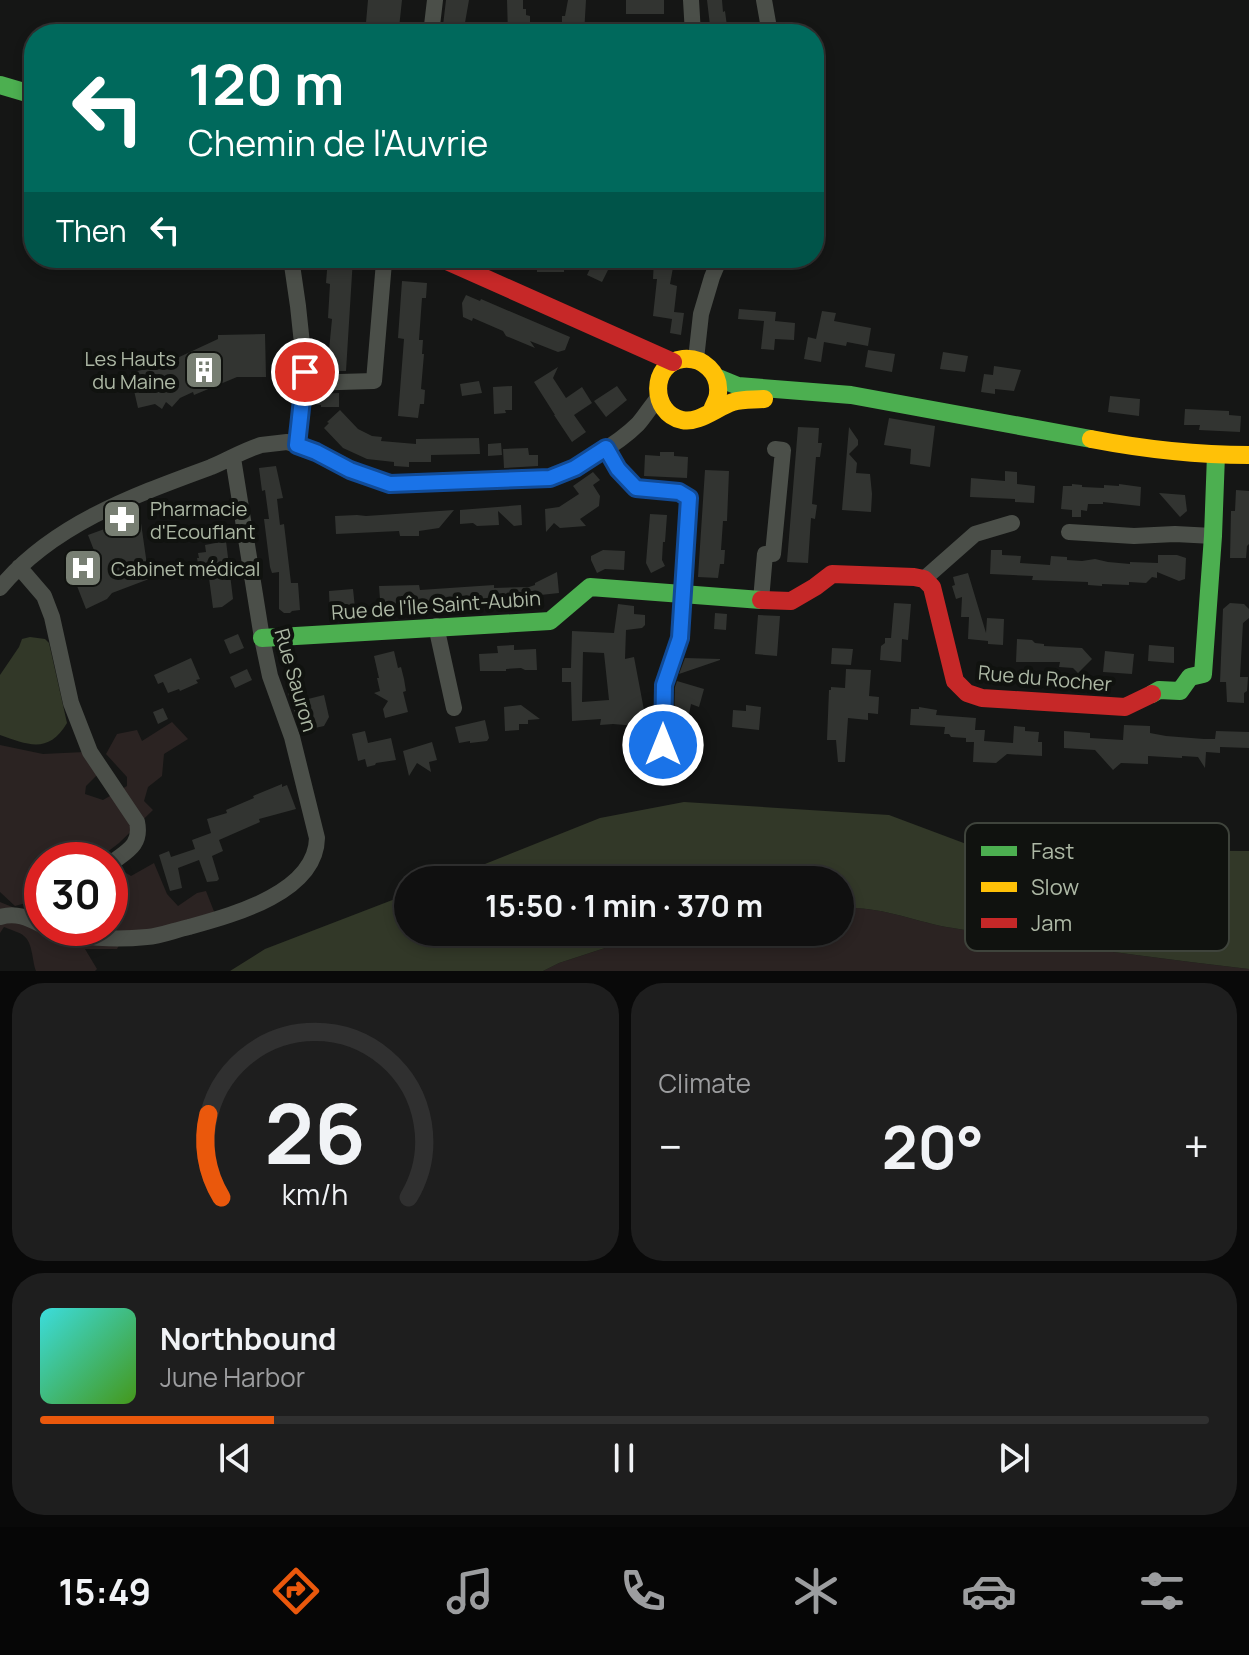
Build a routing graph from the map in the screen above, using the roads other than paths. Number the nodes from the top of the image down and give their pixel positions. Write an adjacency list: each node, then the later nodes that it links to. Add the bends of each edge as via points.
1 (435, 0): 4 (street)
2 (691, 0): 5 (street)
3 (764, 0): 6 (street)
4 (432, 24)
5 (692, 24)
6 (768, 24)
7 (0, 85): 8 (street)
8 (24, 92)
9 (292, 268): 18 (street)
10 (383, 268): 18 (street, via 374,381)
11 (462, 268): 13 (street)
12 (716, 268): 14 (street, via 701,314)
13 (638, 348): 15 (street); 17 (street)
14 (696, 359): 15 (street); 16 (street)
15 (673, 362): 17 (street)
16 (716, 377): 19 (street, via 738,386); 21 (street, via 719,392)
17 (659, 378): 20 (street)
18 (305, 383): 24 (street)
19 (828, 392): 21 (street, via 737,400); 27 (street, via 1134,447)
20 (658, 398): 22 (street); 23 (street)
21 (712, 410): 22 (street, via 693,420)
22 (671, 416): 23 (street)
23 (637, 424): 25 (street)
24 (297, 445): 25 (street, via 390,484 550,478); 29 (street, via 261,445)
25 (606, 448): 36 (street, via 636,488 679,492 689,498)
26 (775, 449): 37 (street, via 783,450 778,510 773,554 765,554)
27 (1216, 455): 28 (street); 32 (street, Rue du Rocher)
28 (1249, 455)
29 (233, 458): 33 (street, via 73,526); 39 (street, Rue Sauron)
30 (1012, 523): 34 (street, via 975,534)
31 (1069, 532): 32 (street)
32 (1213, 536): 34 (street, Rue du Rocher, via 1203,674 1190,677 1180,691 1159,690 1125,707 967,693 955,681 932,587)
33 (19, 567): 35 (street); 42 (street, via 44,596 71,703 90,752 137,822 139,834)
34 (924, 579): 37 (street, Rue de l'Île Saint-Aubin, via 832,574 791,601)
35 (0, 588)
36 (683, 595): 37 (street, Rue de l'Île Saint-Aubin); 38 (street, Rue de l'Île Saint-Aubin, via 590,587 550,621); 41 (street, via 680,638 664,685)
37 (761, 600)
38 (436, 626): 39 (street, Rue de l'Île Saint-Aubin); 40 (street)
39 (262, 638): 45 (street, Rue Sauron, via 317,838 315,854 304,873 276,895 211,920 149,937)
40 (454, 708)
41 (664, 769)
42 (128, 850)
43 (0, 917): 44 (street)
44 (24, 917)
45 (128, 937)

